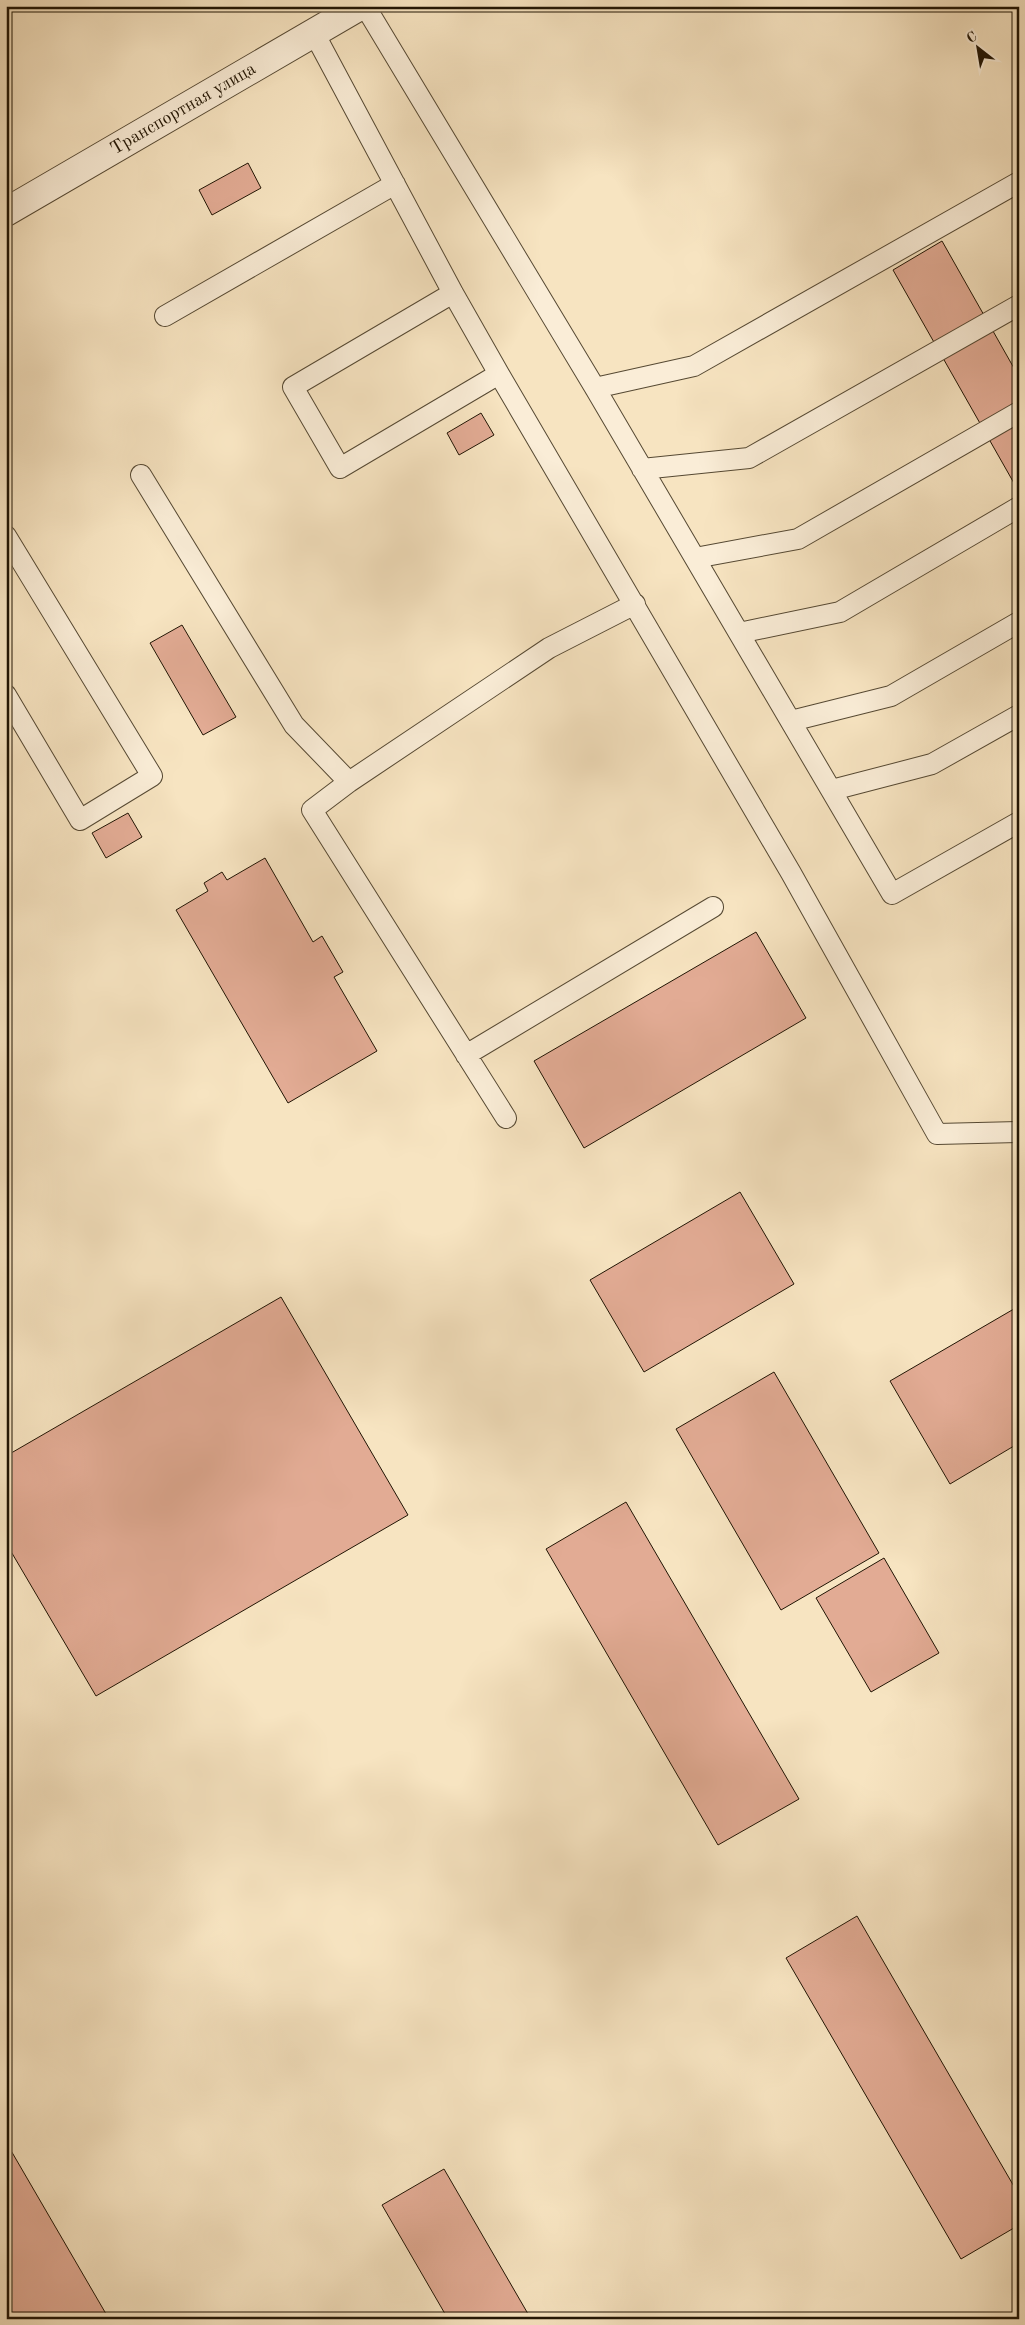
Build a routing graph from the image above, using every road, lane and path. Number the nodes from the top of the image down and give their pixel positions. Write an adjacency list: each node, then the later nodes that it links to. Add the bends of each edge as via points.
1 (360, 6): 3 (street, Транспортная улица)
2 (365, 6): 11 (lane)
3 (314, 33): 5 (lane); 6 (street, Транспортная улица)
4 (1019, 182): 11 (lane, via 694,366)
5 (395, 184): 7 (lane); 9 (lane)
6 (6, 212)
7 (453, 293): 10 (lane); 10 (lane, via 293,387 340,468)
8 (1019, 305): 13 (lane, via 749,458)
9 (165, 316)
10 (499, 374): 18 (lane)
11 (595, 388): 13 (lane)
12 (1019, 412): 17 (lane, via 798,539)
13 (642, 469): 17 (lane)
14 (140, 475): 24 (lane, via 294,725)
15 (1019, 507): 20 (lane, via 840,612)
16 (6, 536): 21 (lane, via 152,776 80,820)
17 (695, 558): 20 (lane)
18 (634, 604): 24 (lane, via 549,648); 30 (lane, via 791,873 937,1134)
19 (1019, 622): 23 (lane, via 891,696)
20 (739, 633): 23 (lane)
21 (6, 695)
22 (1019, 715): 25 (lane, via 932,764)
23 (791, 721): 25 (lane)
24 (349, 782): 28 (lane, via 312,810)
25 (832, 790): 26 (lane, via 892,894)
26 (1019, 822)
27 (713, 907): 28 (lane)
28 (466, 1055): 29 (lane)
29 (506, 1118)
30 (1019, 1132)

